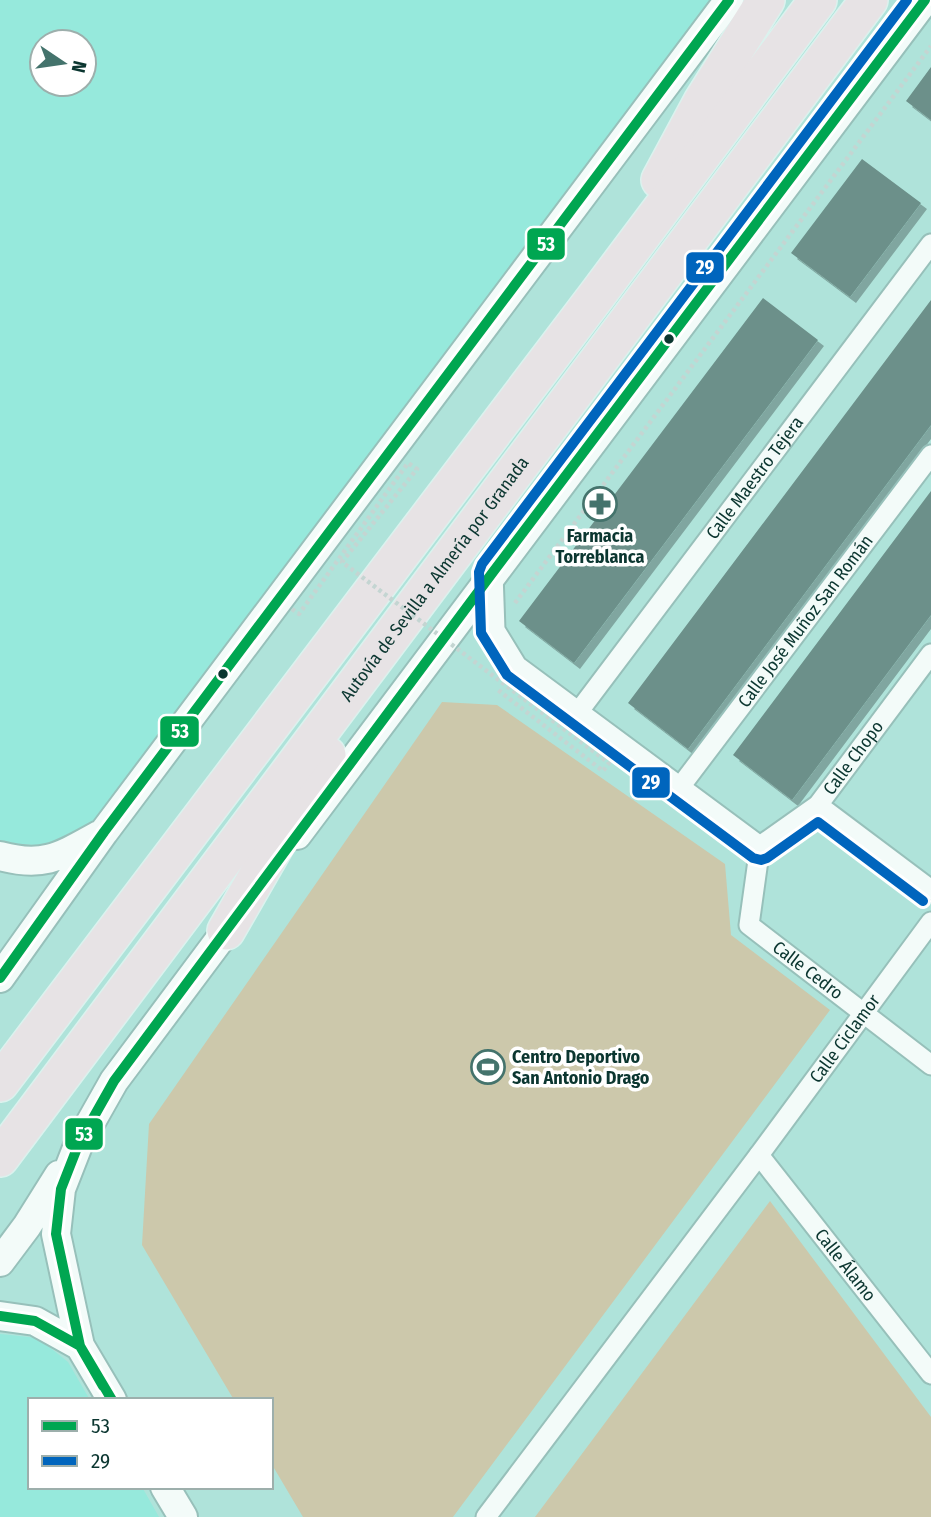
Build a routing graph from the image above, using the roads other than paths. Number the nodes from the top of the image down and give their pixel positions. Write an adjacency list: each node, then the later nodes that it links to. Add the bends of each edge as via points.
1 (729, 0): 15 (street)
2 (765, 0): 7 (highway, via 702,102)
3 (818, 0): 7 (highway)
4 (869, 0): 10 (highway, Autovía de Sevilla a Almería por Granada)
5 (927, 3): 9 (street)
6 (931, 244): 12 (street, Calle Maestro Tejera)
7 (597, 295): 24 (highway)
8 (931, 455): 13 (street, Calle José Muñoz San Román)
9 (494, 572): 12 (street, via 495,630 517,666); 20 (street)
10 (406, 617): 20 (highway); 27 (highway, Autovía de Sevilla a Almería por Granada)
11 (931, 654): 14 (street, Calle Chopo)
12 (579, 711): 13 (street)
13 (680, 787): 16 (street)
14 (818, 806): 16 (street, Calle Chopo); 18 (street)
15 (104, 832): 17 (street, via 40,862); 21 (street)
16 (760, 846): 22 (street, Calle Cedro, via 749,925)
17 (0, 856)
18 (931, 890)
19 (931, 922): 22 (street, Calle Ciclamor)
20 (226, 930): 25 (street, via 114,1081)
21 (0, 978)
22 (864, 1013): 23 (street, Calle Cedro); 26 (street, Calle Ciclamor)
23 (931, 1065)
24 (0, 1083)
25 (79, 1143): 28 (street); 30 (street, via 61,1189 56,1234)
26 (759, 1155): 31 (street, Calle Álamo); 35 (street, Calle Ciclamor)
27 (0, 1158)
28 (0, 1262)
29 (0, 1316): 30 (street, via 35,1321)
30 (80, 1346): 32 (street)
31 (931, 1374)
32 (111, 1398)
33 (166, 1489): 34 (street)
34 (183, 1517)
35 (486, 1517)

